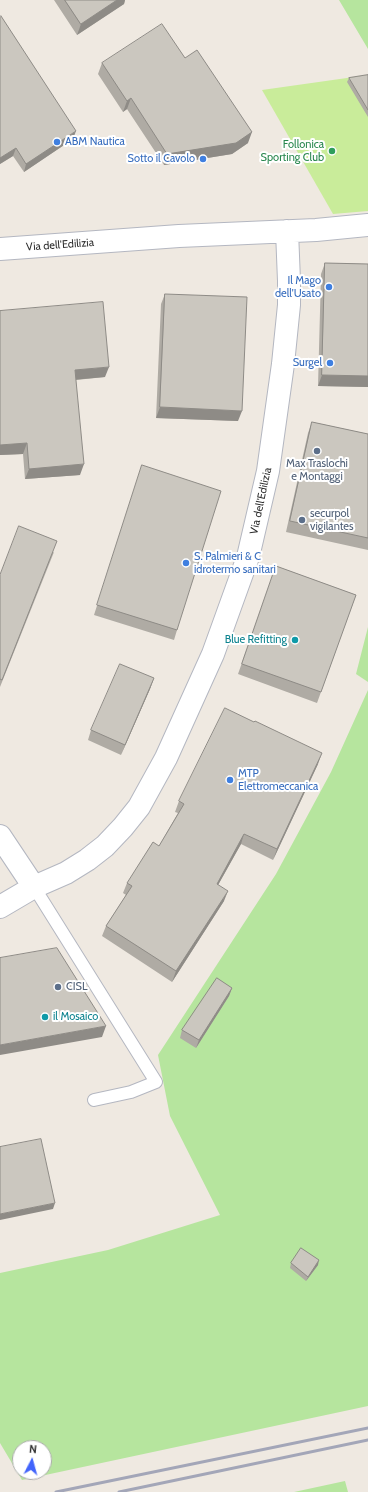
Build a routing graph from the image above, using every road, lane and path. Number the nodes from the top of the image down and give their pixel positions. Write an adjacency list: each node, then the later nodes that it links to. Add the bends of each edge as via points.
1 (368, 225): 2 (street, Via dell'Edilizia, via 312,223)
2 (287, 231): 3 (street, Via dell'Edilizia); 5 (street, Via dell'Edilizia, via 289,305 268,471 248,557 213,654 166,758 139,807 105,846 66,873)
3 (0, 249)
4 (0, 836): 5 (street)
5 (34, 887): 6 (street, Via dell'Edilizia); 7 (lane, via 156,1082 131,1092)
6 (0, 907)
7 (94, 1100)

